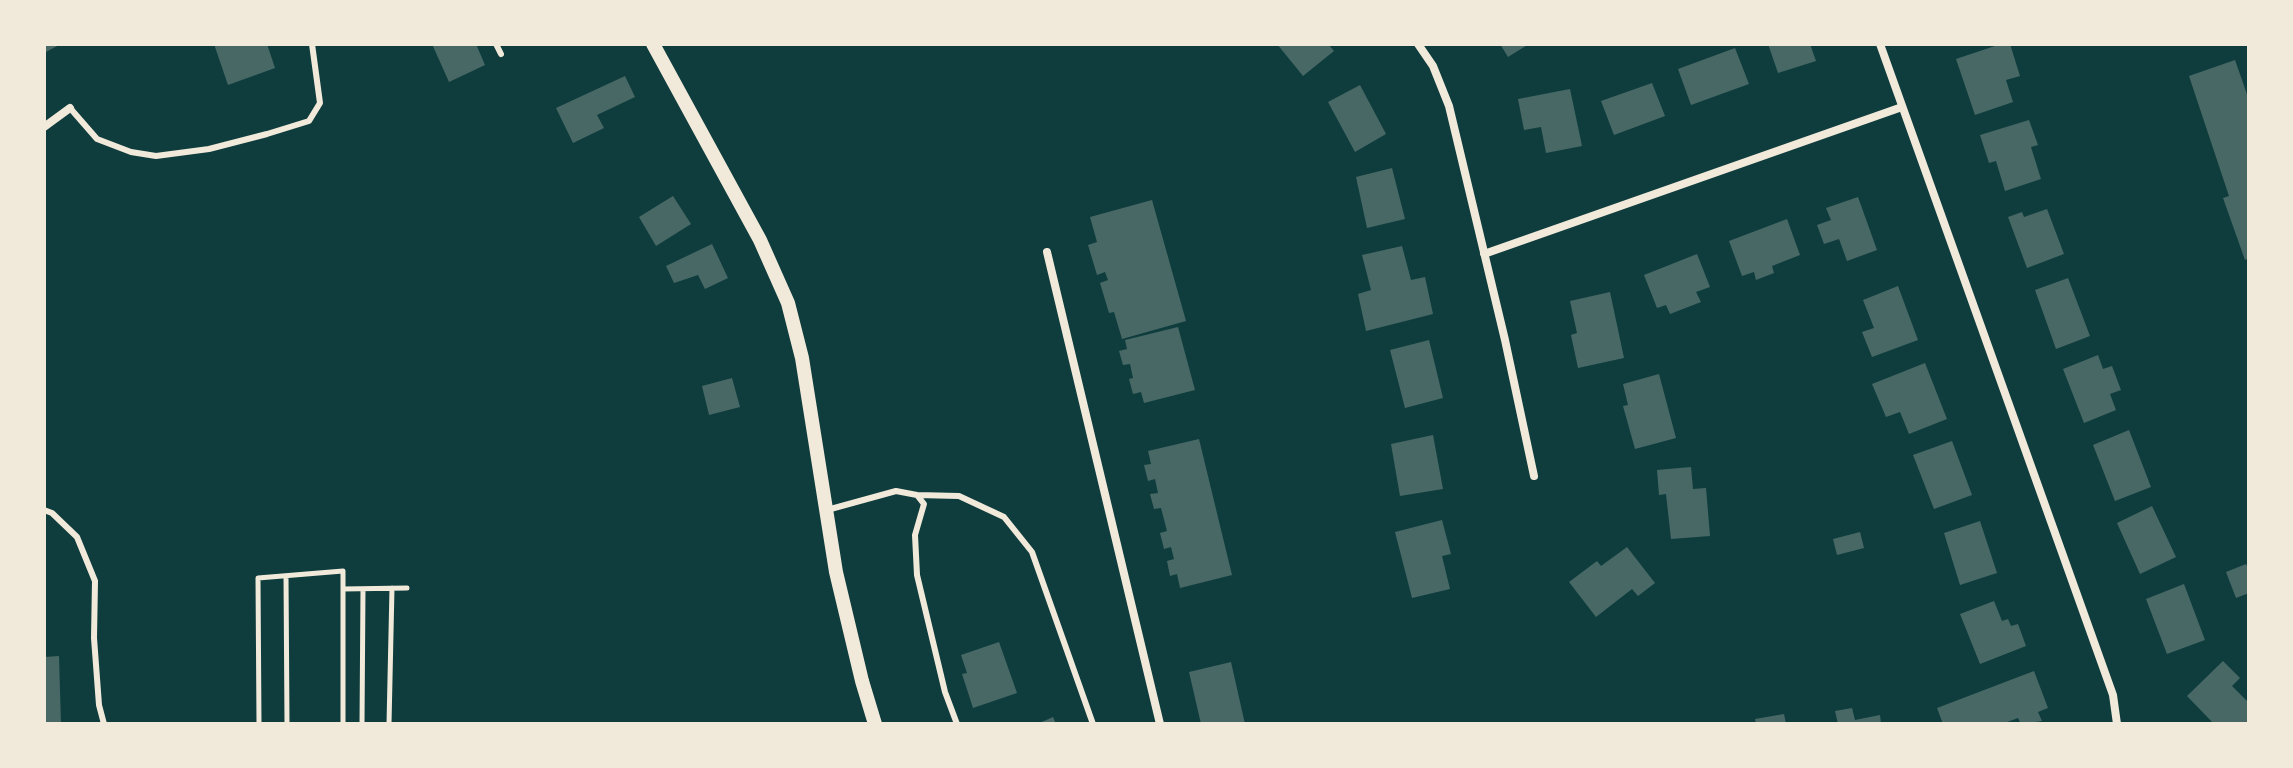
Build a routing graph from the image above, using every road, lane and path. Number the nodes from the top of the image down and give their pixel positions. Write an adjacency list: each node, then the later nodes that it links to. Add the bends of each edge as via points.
1 (312, 44): 8 (lane, via 320,103 309,121 267,134 156,156 97,139)
2 (496, 44): 6 (lane)
3 (653, 44): 15 (street, via 760,240 788,303)
4 (1418, 44): 11 (street, via 1449,106)
5 (1880, 44): 7 (street)
6 (501, 54)
7 (1902, 107): 11 (street); 31 (street, via 2113,695)
8 (70, 108): 9 (street)
9 (44, 127)
10 (1047, 252): 30 (street)
11 (1484, 254): 12 (street)
12 (1534, 476)
13 (917, 495): 15 (lane, via 896,491); 28 (lane, via 924,504 915,535 917,575); 29 (lane, via 959,496 1004,517 1032,552)
14 (44, 510): 21 (lane, via 77,537 95,581 94,638)
15 (827, 510): 27 (street, via 836,572)
16 (286, 576): 19 (path, via 343,571); 22 (path, via 258,578); 23 (path)
17 (392, 588): 18 (path); 20 (path); 26 (path)
18 (407, 588)
19 (343, 589): 20 (path); 24 (path)
20 (363, 589): 25 (path)
21 (104, 724)
22 (259, 724)
23 (287, 724)
24 (343, 724)
25 (362, 724)
26 (389, 724)
27 (875, 724)
28 (957, 724)
29 (1093, 724)
30 (1160, 724)
31 (2117, 724)

